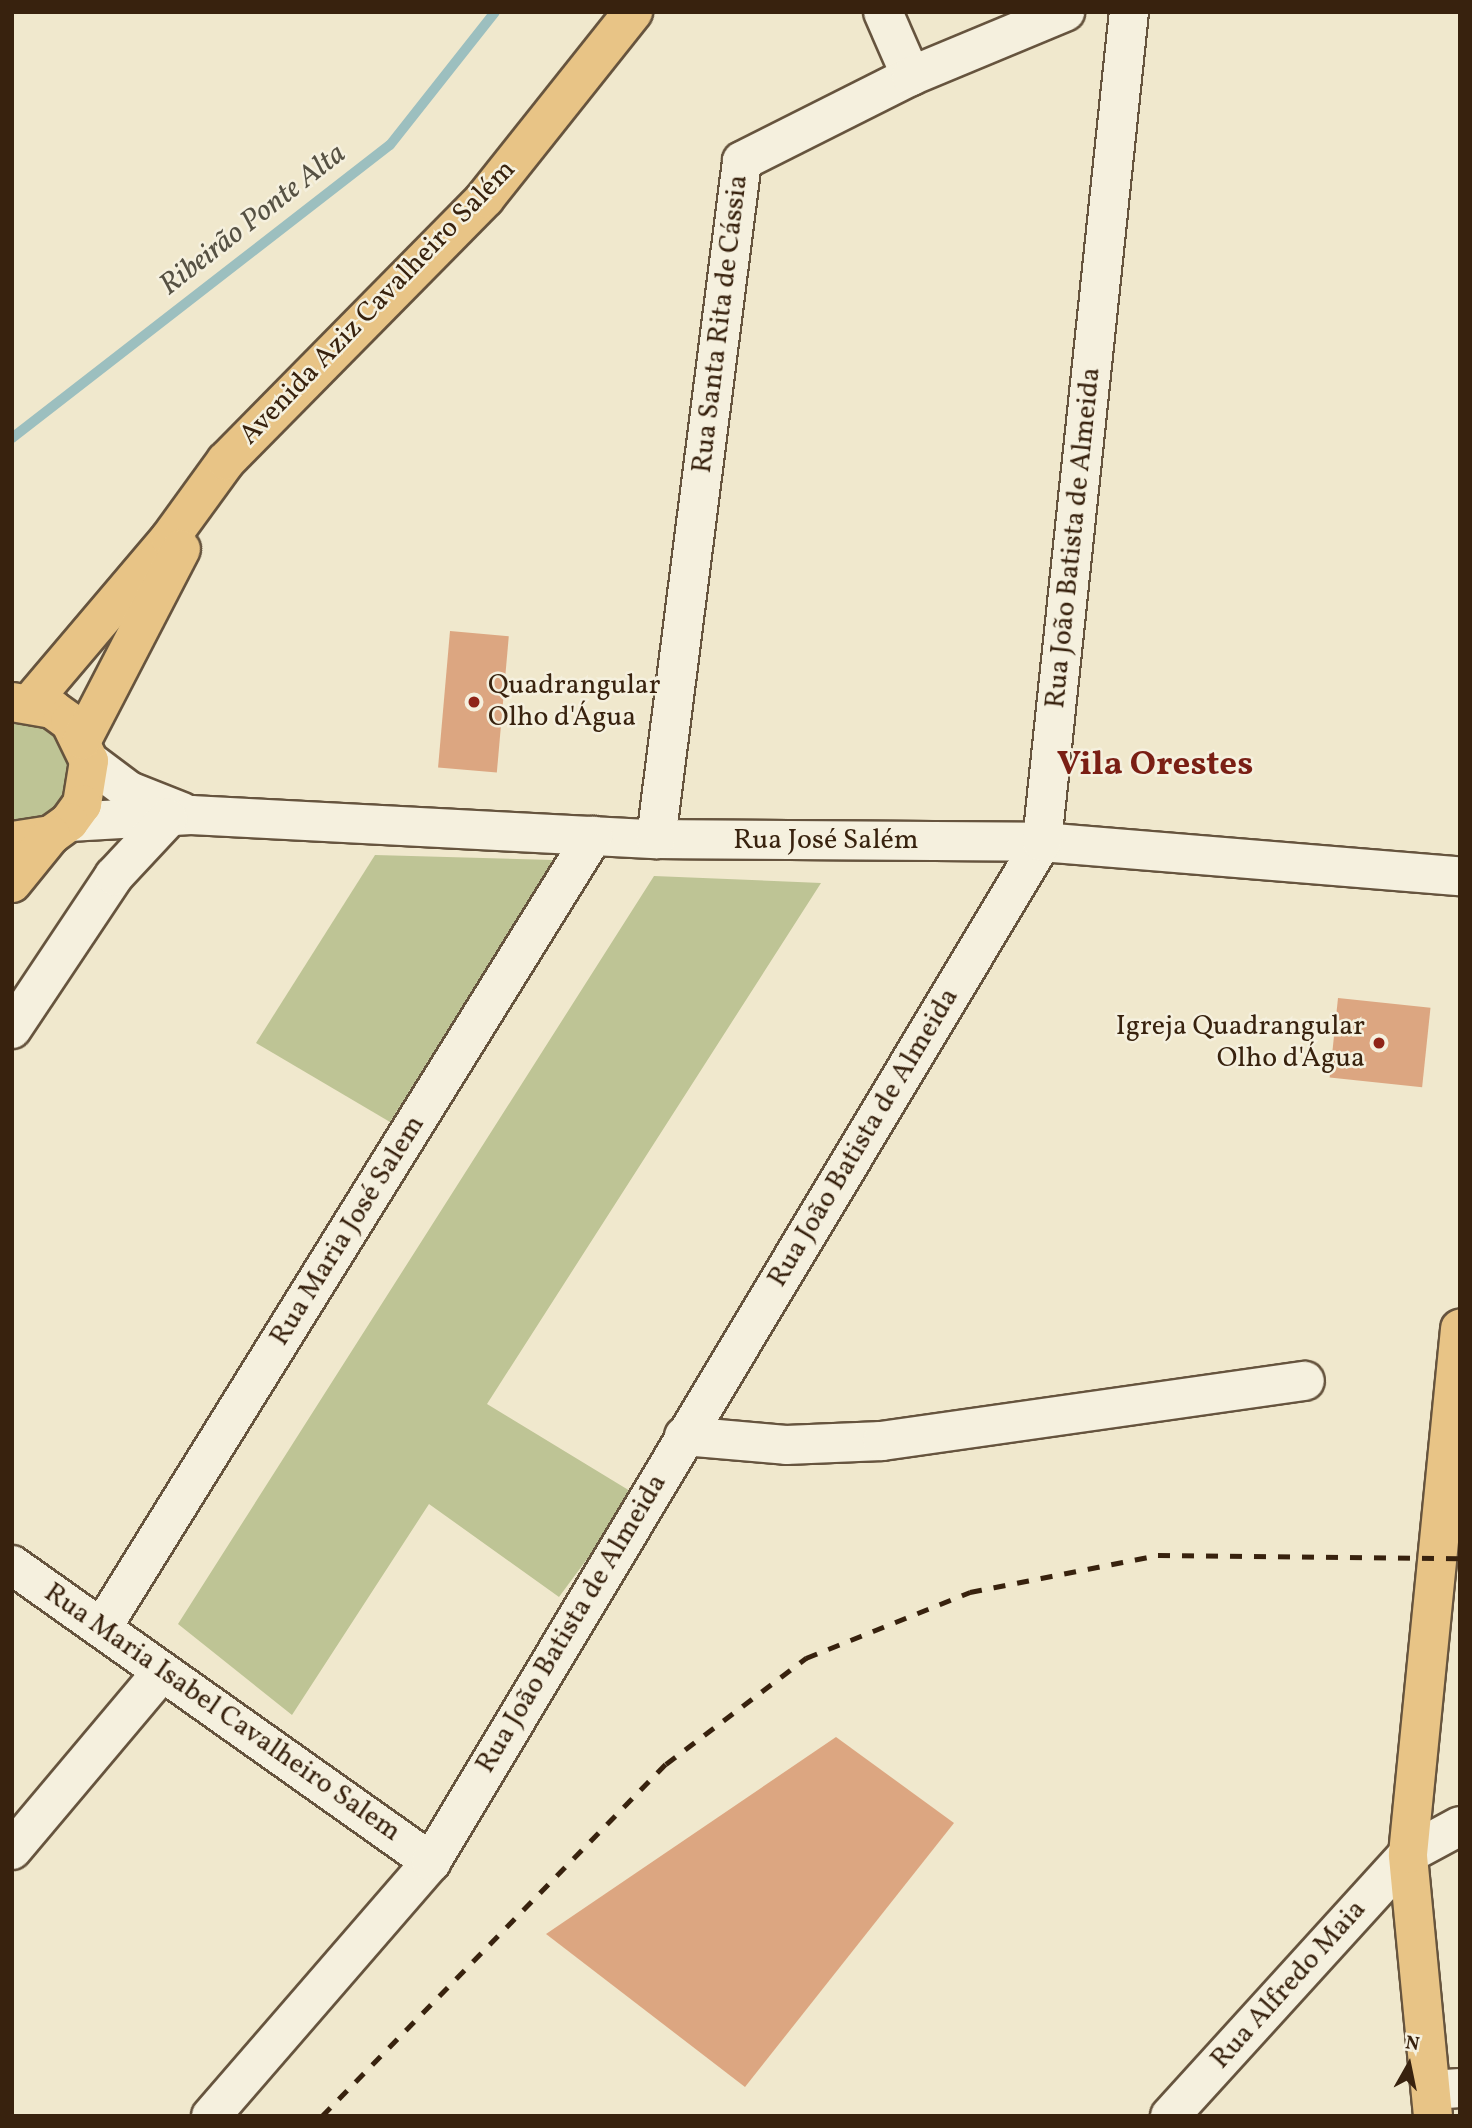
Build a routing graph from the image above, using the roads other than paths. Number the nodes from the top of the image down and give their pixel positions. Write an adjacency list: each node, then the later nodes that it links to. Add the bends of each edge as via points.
1 (633, 12): 6 (main road, Avenida Aziz Cavalheiro Salém, via 485,198)
2 (883, 12): 5 (street)
3 (1065, 12): 5 (street, Rua Santa Rita de Cássia)
4 (1129, 12): 14 (street, Rua João Batista de Almeida)
5 (911, 76): 12 (street, Rua Santa Rita de Cássia, via 742,161)
6 (226, 461): 7 (main road, Avenida Aziz Cavalheiro Salém, via 170,538); 8 (main road, Avenida Aziz Cavalheiro Salém)
7 (22, 702): 8 (main road, via 52,709)
8 (86, 751): 9 (street, via 129,791); 10 (main road, Avenida Aziz Cavalheiro Salém, via 82,804)
9 (180, 816): 10 (street); 11 (street, Rua José Salém); 17 (street, via 114,876)
10 (60, 828): 13 (main road); 16 (main road)
11 (593, 836): 12 (street, Rua José Salém); 22 (street, Rua Maria José Salem)
12 (656, 839): 14 (street, Rua José Salém)
13 (12, 841)
14 (1042, 842): 15 (street, Rua José Salém); 20 (street, Rua João Batista de Almeida)
15 (1460, 876)
16 (12, 883)
17 (12, 1029)
18 (1460, 1329): 26 (main road)
19 (1305, 1381): 20 (street, via 882,1441 786,1445)
20 (684, 1436): 27 (street, Rua João Batista de Almeida)
21 (12, 1565): 22 (street, Rua Maria Isabel Cavalheiro Salem)
22 (103, 1626): 23 (street, Rua Maria Isabel Cavalheiro Salem)
23 (161, 1673): 25 (street); 27 (street, Rua Maria Isabel Cavalheiro Salem)
24 (1460, 1826): 26 (street, Rua Alfredo Maia)
25 (12, 1850)
26 (1408, 1854): 28 (main road); 30 (street, Rua Alfredo Maia)
27 (431, 1862): 29 (street, Rua João Batista de Almeida)
28 (1442, 2098)
29 (211, 2116)
30 (1170, 2116)

